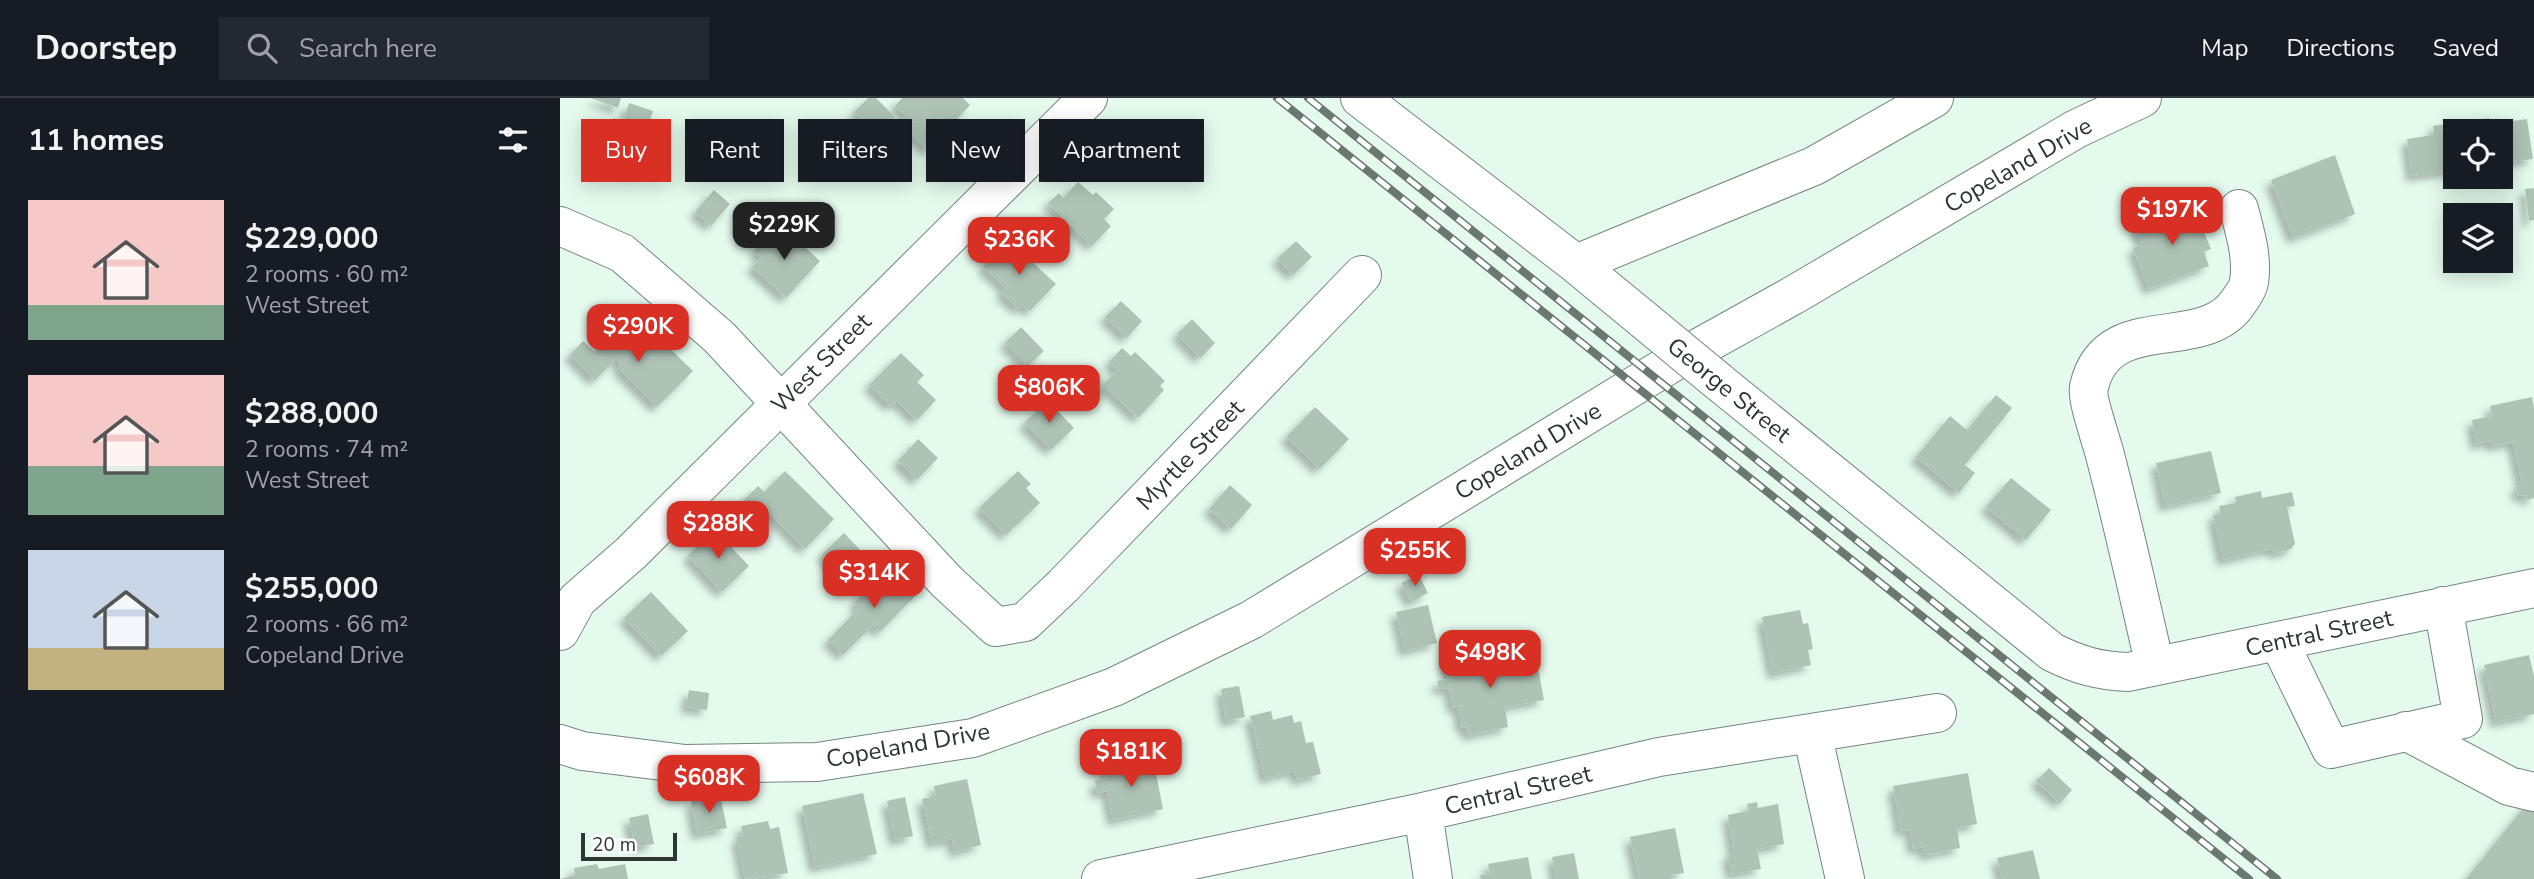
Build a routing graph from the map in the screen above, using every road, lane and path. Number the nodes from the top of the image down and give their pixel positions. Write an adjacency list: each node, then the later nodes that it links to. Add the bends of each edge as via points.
1 (1088, 98): 9 (street, West Street)
2 (1360, 98): 7 (street, George Street)
3 (1934, 98): 7 (street, via 1814,166)
4 (2142, 98): 19 (street, Copeland Drive, via 2076,129 1675,361 1251,620 1114,687 973,738 817,762 685,764)
5 (2239, 209): 14 (street, via 2250,251 2249,285 2236,306 2210,325 2129,340 2111,348 2095,368 2088,390)
6 (560, 226): 9 (street, via 622,253 719,337)
7 (1576, 264): 15 (street, George Street, bridge, via 2052,652 2079,666)
8 (1362, 275): 9 (street, Myrtle Street, via 1026,622 996,627 947,582)
9 (782, 402): 12 (street, West Street, via 631,553 577,600)
10 (2534, 588): 11 (street, Central Street)
11 (2443, 606): 13 (street, Central Street); 17 (street, via 2463,719)
12 (560, 631)
13 (2279, 642): 14 (street, Central Street); 17 (street, via 2331,749)
14 (2155, 666): 15 (street, Central Street)
15 (2103, 671)
16 (1937, 713): 18 (street, Central Street)
17 (2406, 731): 20 (street, via 2509,786)
18 (1812, 733): 21 (street, Central Street, via 1659,757); 24 (street)
19 (560, 744)
20 (2534, 792)
21 (1423, 812): 22 (street, Central Street); 23 (street)
22 (1101, 879)
23 (1433, 879)
24 (1845, 879)

